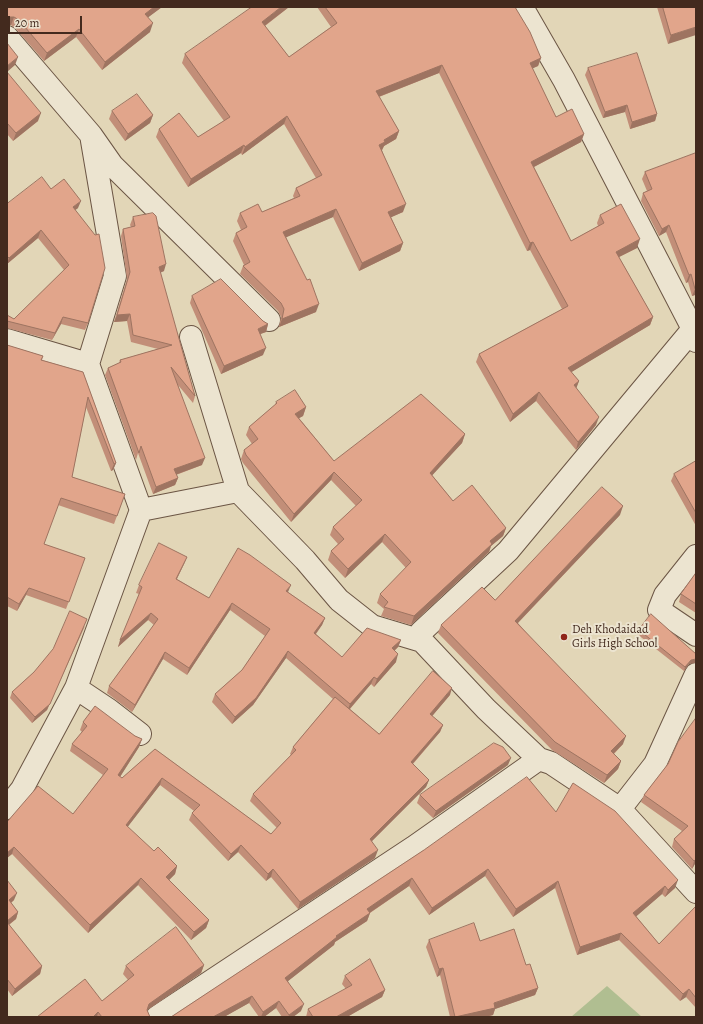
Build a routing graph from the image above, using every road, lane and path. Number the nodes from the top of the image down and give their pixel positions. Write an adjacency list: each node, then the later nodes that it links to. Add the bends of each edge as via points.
1 (522, 7): 5 (street, via 564,80)
2 (7, 37): 3 (street)
3 (91, 135): 4 (street, via 112,166); 8 (street, via 115,276)
4 (269, 320)
5 (694, 335): 13 (street, via 508,551 421,632)
6 (191, 337): 9 (street)
7 (7, 340): 8 (street)
8 (88, 364): 10 (street)
9 (238, 492): 10 (street); 13 (street, via 344,604 372,626)
10 (141, 510): 15 (street)
11 (696, 556): 12 (street, via 665,596 659,610)
12 (696, 635)
13 (422, 642): 17 (street)
14 (696, 674): 19 (street, via 655,764)
15 (76, 688): 16 (street); 18 (street, via 22,789)
16 (140, 734)
17 (539, 759): 19 (street, via 551,763); 21 (street, via 414,846)
18 (7, 808)
19 (620, 809): 20 (street)
20 (696, 890)
21 (157, 1017)

